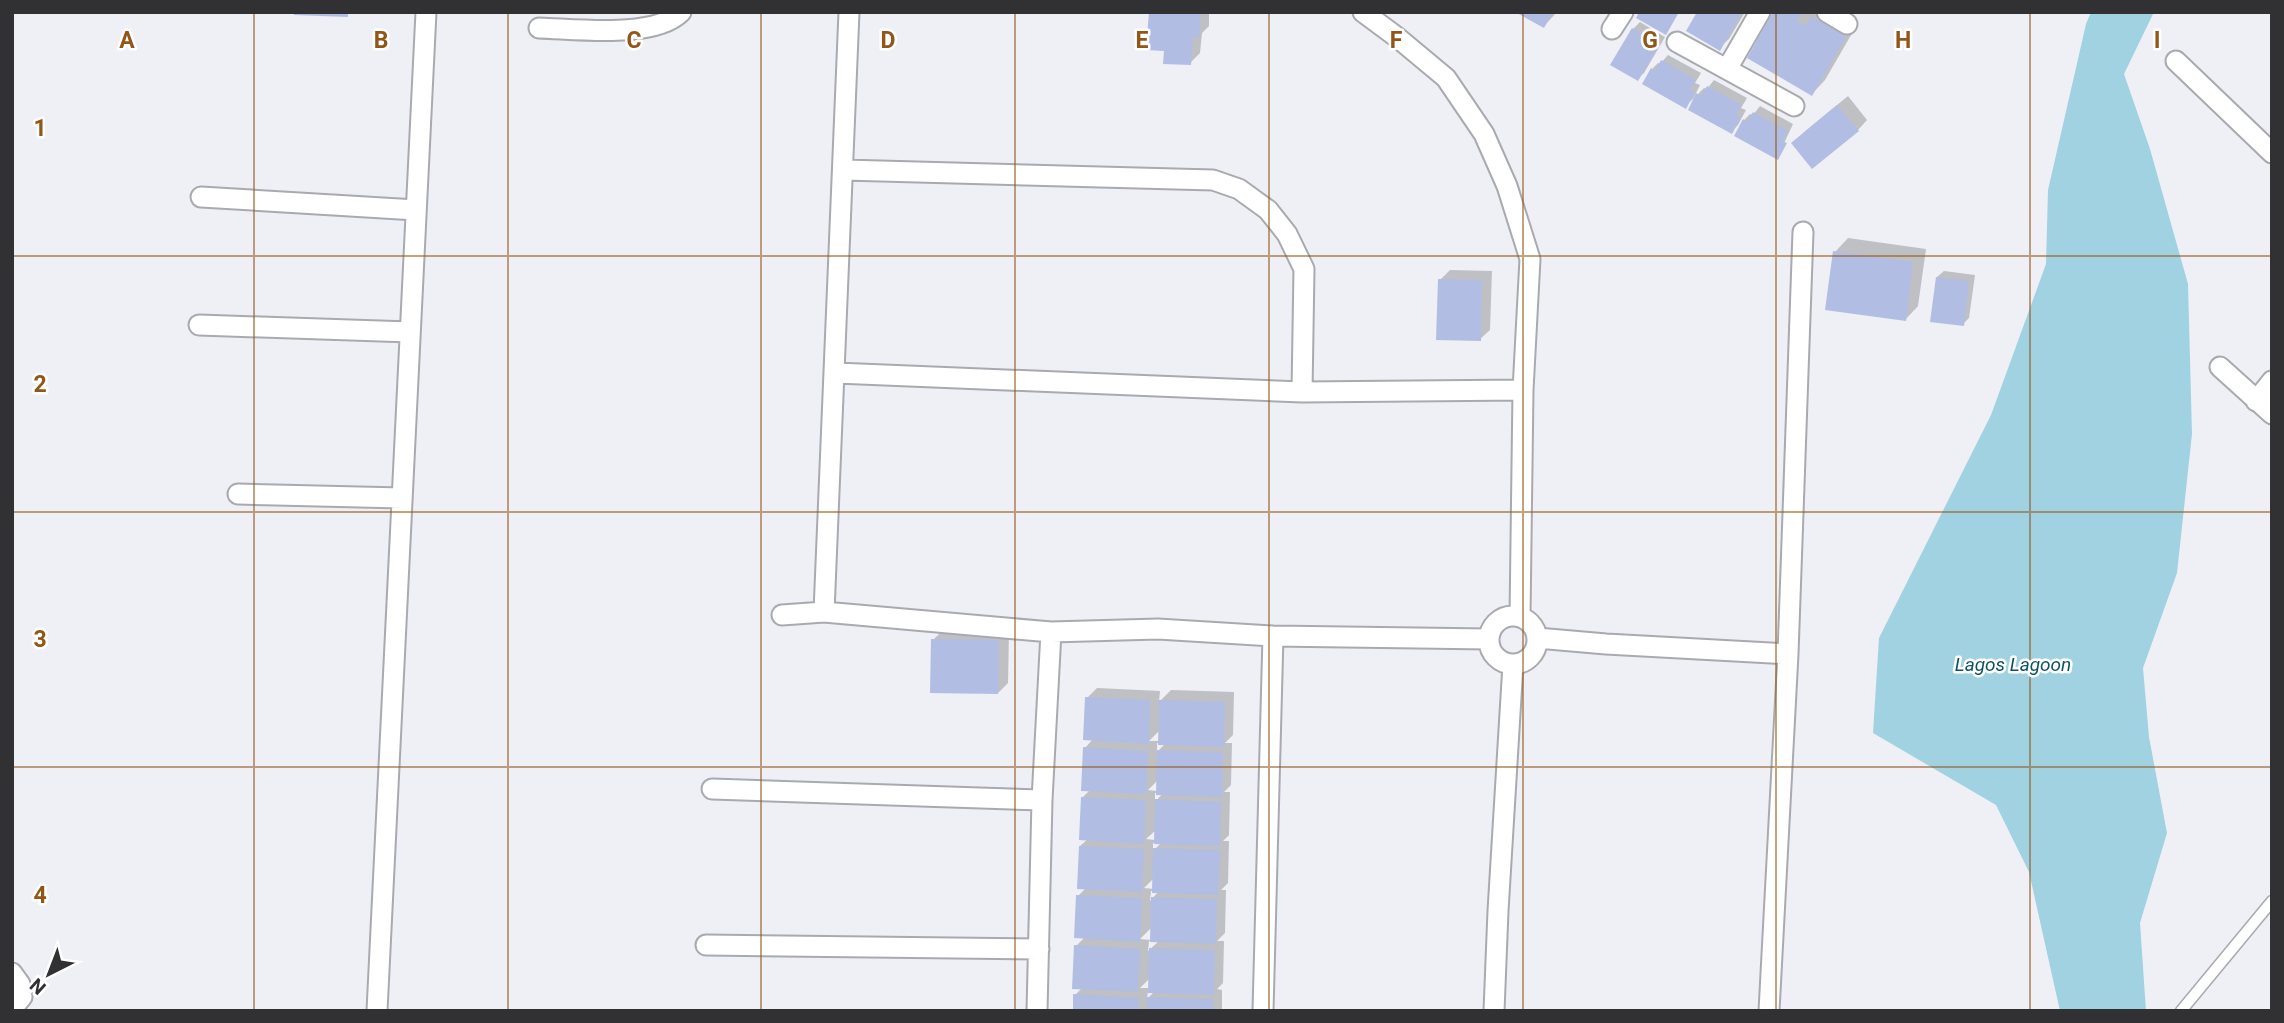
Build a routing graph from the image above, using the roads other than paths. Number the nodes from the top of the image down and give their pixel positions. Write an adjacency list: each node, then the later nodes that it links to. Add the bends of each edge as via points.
1 (426, 12): 18 (street)
2 (681, 12): 9 (street, via 667,23 628,30)
3 (849, 12): 16 (street)
4 (1363, 12): 25 (street, via 1446,78 1484,134 1507,186 1530,259)
5 (1623, 12): 10 (street)
6 (1760, 12): 13 (street)
7 (1827, 12): 8 (street)
8 (1847, 24)
9 (539, 28)
10 (1612, 29)
11 (1677, 42): 13 (street)
12 (2176, 61): 15 (street)
13 (1727, 69): 14 (street)
14 (1794, 106)
15 (2272, 153)
16 (844, 170): 23 (street); 26 (street, via 1213,180 1239,189 1268,210 1287,234 1304,269)
17 (201, 197): 18 (street)
18 (416, 211): 21 (street)
19 (1803, 232): 38 (street)
20 (200, 326): 21 (street)
21 (410, 332): 30 (street)
22 (2220, 367): 27 (street)
23 (836, 373): 26 (street); 31 (street)
24 (2272, 381): 27 (street)
25 (1523, 390): 26 (street); 33 (street)
26 (1302, 392)
27 (2256, 401): 28 (street)
28 (2272, 414)
29 (238, 494): 30 (street)
30 (401, 498): 47 (street)
31 (824, 612): 32 (street); 34 (street)
32 (782, 615)
33 (1520, 617): 36 (street, via 1534,628); 37 (street, via 1503,618)
34 (1051, 632): 35 (street, via 1158,629); 41 (street)
35 (1273, 636): 37 (street); 49 (street)
36 (1537, 638): 38 (street); 39 (street, via 1531,656)
37 (1489, 639): 39 (street, via 1496,657)
38 (1787, 653): 51 (street)
39 (1513, 664): 50 (street)
40 (712, 789): 41 (street)
41 (1042, 800): 44 (street)
42 (2272, 901): 52 (lane)
43 (706, 945): 44 (street)
44 (1039, 950): 48 (street)
45 (12, 973): 46 (street, via 22,997)
46 (12, 1009)
47 (376, 1011)
48 (1037, 1011)
49 (1263, 1011)
50 (1494, 1011)
51 (1769, 1011)
52 (2180, 1011)

